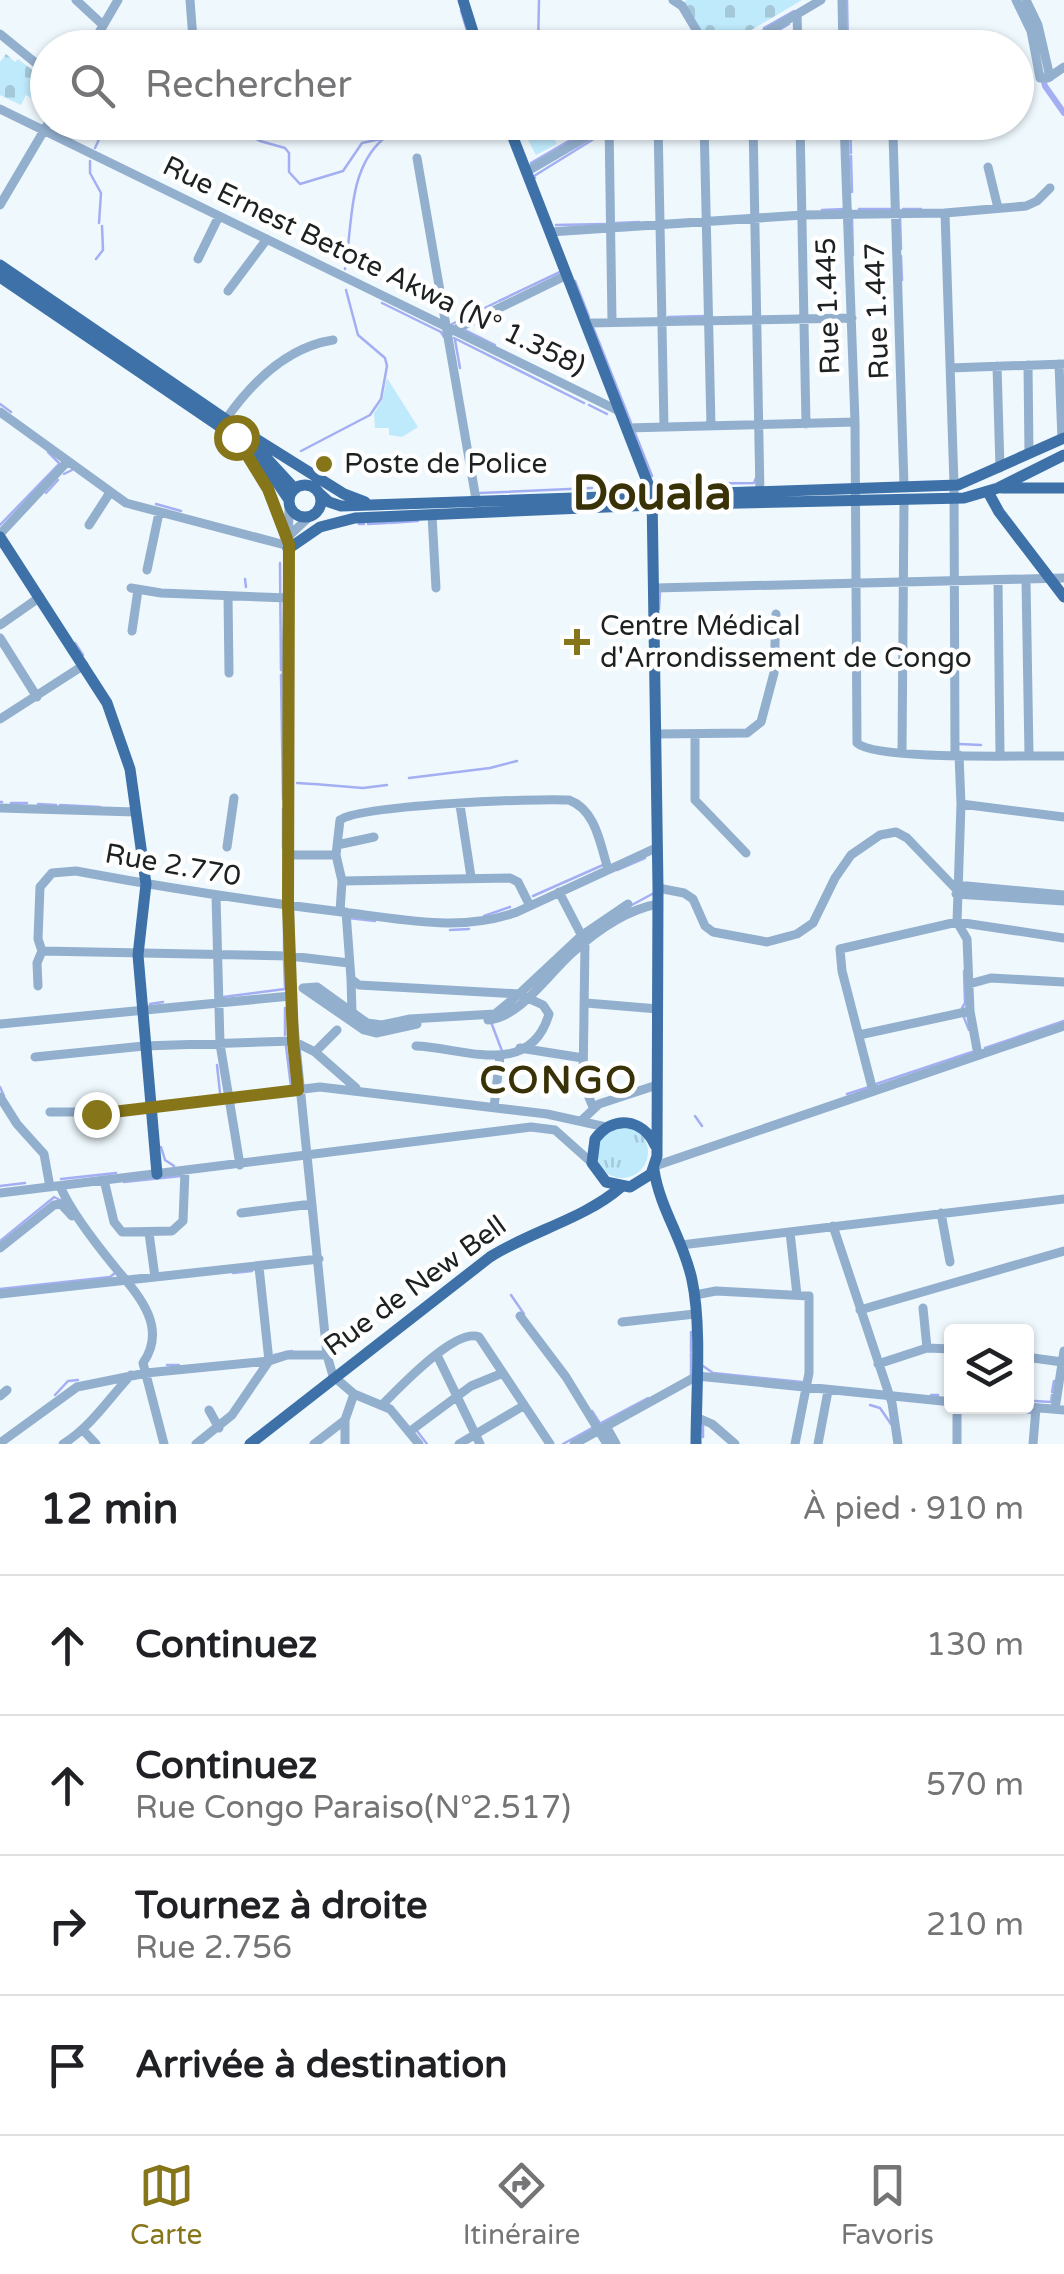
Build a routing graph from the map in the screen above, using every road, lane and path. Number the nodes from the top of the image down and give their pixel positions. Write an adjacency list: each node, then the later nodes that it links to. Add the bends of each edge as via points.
1 (76, 0): 11 (street)
2 (118, 0): 11 (street)
3 (190, 0): 13 (street)
4 (463, 0): 14 (main road)
5 (673, 0): 15 (street)
6 (821, 0): 10 (street)
7 (842, 0): 18 (street)
8 (1016, 0): 19 (street)
9 (1026, 0): 24 (street, via 1038,25)
10 (798, 14): 16 (street); 17 (street)
11 (104, 25): 12 (street)
12 (101, 30)
13 (193, 30)
14 (472, 30)
15 (696, 30)
16 (772, 30)
17 (798, 30)
18 (843, 30)
19 (1030, 30)
20 (0, 34): 22 (street)
21 (1034, 43): 24 (street)
22 (30, 58)
23 (1064, 66): 24 (street)
24 (1046, 78)
25 (0, 109): 26 (street, Rue Ernest Betote Akwa (N° 1.358))
26 (30, 121)
27 (38, 140): 42 (street)
28 (71, 140): 48 (street, Rue Ernest Betote Akwa (N° 1.358))
29 (514, 140): 40 (main road)
30 (581, 140): 40 (street)
31 (610, 140): 52 (street)
32 (658, 140): 51 (street)
33 (704, 140): 50 (street)
34 (753, 140): 49 (street)
35 (800, 140): 47 (street)
36 (845, 140): 44 (street, Rue 1.445)
37 (893, 140): 46 (street, Rue 1.447)
38 (416, 158): 67 (street)
39 (988, 167): 43 (street)
40 (526, 172): 53 (main road)
41 (1050, 188): 43 (street, via 1034,204)
42 (0, 205)
43 (998, 208): 45 (street)
44 (848, 213): 46 (street); 47 (street); 60 (street, Rue 1.445)
45 (945, 213): 46 (street); 72 (street)
46 (896, 214): 92 (street, Rue 1.447)
47 (802, 215): 49 (street); 61 (street)
48 (219, 216): 54 (street, Rue Ernest Betote Akwa (N° 1.358)); 55 (street)
49 (755, 218): 50 (street); 62 (street)
50 (706, 221): 51 (street); 65 (street)
51 (658, 224): 52 (street); 64 (street)
52 (611, 228): 53 (street); 63 (street)
53 (550, 232): 57 (main road)
54 (267, 239): 59 (street); 67 (street, Rue Ernest Betote Akwa (N° 1.358))
55 (198, 259)
56 (0, 265): 75 (main road)
57 (566, 276): 66 (main road); 67 (street)
58 (0, 277): 82 (main road)
59 (228, 291)
60 (852, 318): 61 (street); 76 (street, Rue 1.445)
61 (804, 319): 62 (street); 77 (street)
62 (756, 320): 65 (street); 78 (street)
63 (612, 321): 64 (street); 66 (street)
64 (661, 321): 65 (street); 80 (street)
65 (709, 321): 79 (street)
66 (586, 322): 73 (main road)
67 (450, 330): 73 (street, Rue Ernest Betote Akwa (N° 1.358)); 100 (street)
68 (334, 340): 75 (street, via 291,354)
69 (1062, 364): 70 (street); 83 (street)
70 (1028, 365): 71 (street); 84 (street)
71 (997, 366): 72 (street); 87 (street)
72 (950, 368): 88 (street)
73 (620, 411): 81 (main road)
74 (0, 412): 86 (street)
75 (226, 419): 82 (main road)
76 (855, 422): 77 (street); 94 (street, Rue 1.445)
77 (806, 424): 78 (street)
78 (759, 425): 79 (street); 95 (street)
79 (710, 426): 80 (street)
80 (664, 427): 81 (street)
81 (626, 428): 98 (main road)
82 (241, 436): 96 (main road); 99 (main road); 107 (main road)
83 (1063, 441): 84 (main road); 90 (main road, via 1006,474)
84 (1029, 454): 87 (main road)
85 (1064, 455): 90 (main road)
86 (67, 462): 93 (street); 106 (street)
87 (1000, 468): 88 (main road)
88 (954, 484): 92 (main road); 97 (street)
89 (1064, 488): 90 (main road)
90 (993, 490): 97 (main road); 110 (main road, via 999,512)
91 (318, 492): 96 (main road, via 308,485); 99 (main road, via 341,506); 103 (main road, via 322,504)
92 (904, 493): 94 (main road); 97 (main road); 114 (street, Rue 1.447)
93 (109, 494): 101 (street); 105 (street)
94 (855, 494): 95 (main road); 115 (street, Rue 1.445)
95 (759, 495): 95 (street, via 753,492 662,496 665,500); 98 (main road)
96 (291, 498): 103 (main road, via 297,516); 107 (street)
97 (953, 498): 112 (street)
98 (653, 500): 100 (main road); 117 (main road)
99 (374, 504): 100 (main road)
100 (477, 506): 102 (main road)
101 (159, 512): 107 (street); 108 (street)
102 (432, 515): 104 (main road); 116 (street)
103 (310, 517): 104 (main road); 107 (street)
104 (354, 518): 107 (main road)
105 (89, 526)
106 (0, 535): 120 (main road)
107 (289, 543): 118 (street)
108 (146, 570)
109 (1064, 578): 110 (street)
110 (1049, 579): 111 (street); 121 (main road)
111 (1026, 580): 113 (street); 136 (street)
112 (954, 581): 113 (street); 114 (street); 134 (street)
113 (998, 581): 135 (street)
114 (904, 582): 115 (street); 133 (street, Rue 1.447)
115 (856, 583): 117 (street); 133 (street, Rue 1.445, via 857,743)
116 (436, 588)
117 (655, 588): 131 (main road)
118 (288, 595): 119 (street); 148 (street)
119 (228, 596): 124 (street, via 135,589); 128 (street)
120 (40, 597): 123 (street); 127 (main road)
121 (1064, 598)
122 (776, 614): 132 (street, via 774,673 762,722 747,732)
123 (0, 625)
124 (132, 631)
125 (0, 638): 126 (street)
126 (3, 650): 129 (street)
127 (84, 665): 129 (street); 142 (main road, via 116,722)
128 (229, 673)
129 (37, 696): 130 (street)
130 (0, 720)
131 (657, 734): 132 (street); 146 (main road)
132 (694, 734): 149 (street, via 695,800)
133 (902, 753): 134 (street)
134 (957, 755): 135 (street); 139 (street)
135 (1000, 755): 136 (street)
136 (1030, 755): 137 (street)
137 (1064, 756)
138 (234, 798): 145 (street)
139 (961, 804): 143 (street); 154 (street)
140 (460, 805): 147 (street, via 347,815 340,820); 150 (street, via 575,802 591,817); 151 (street)
141 (0, 808): 142 (street)
142 (136, 812): 153 (main road)
143 (1064, 818)
144 (374, 838): 147 (street)
145 (226, 847)
146 (658, 847): 150 (street, Rue 2.770); 156 (main road)
147 (337, 850): 148 (street); 152 (street)
148 (288, 854): 160 (street)
149 (746, 854)
150 (608, 868): 155 (street, Rue 2.770)
151 (471, 877): 152 (street); 161 (street, via 513,879)
152 (342, 881): 162 (street)
153 (146, 884): 157 (street, Rue 2.770); 166 (street, Rue 2.770, via 52,873 40,886); 167 (main road)
154 (956, 889): 156 (street, via 896,832 851,856 813,923 766,942 713,932 684,893); 158 (street); 163 (street)
155 (558, 892): 161 (street, Rue 2.770); 165 (street)
156 (658, 895): 165 (street); 180 (main road)
157 (216, 896): 160 (street, Rue 2.770); 168 (street)
158 (1064, 898)
159 (628, 904): 165 (street)
160 (288, 906): 162 (street, Rue 2.770); 169 (street)
161 (530, 906): 162 (street, Rue 2.770, via 464,924)
162 (343, 912): 170 (street)
163 (957, 922): 164 (street); 173 (street, via 967,939); 187 (street, via 840,949)
164 (1064, 938)
165 (583, 939): 177 (street); 178 (street)
166 (42, 951): 167 (street); 174 (street)
167 (138, 956): 168 (street); 181 (main road)
168 (216, 956): 169 (street); 179 (street)
169 (290, 956): 170 (street); 176 (street)
170 (349, 963): 171 (street)
171 (351, 979): 177 (street, via 374,987); 183 (street)
172 (1064, 982): 173 (street, via 992,978)
173 (969, 984): 182 (street)
174 (38, 986)
175 (303, 988): 176 (street); 177 (street, via 376,1033 412,1024 494,1020 514,1013); 183 (street, via 317,987)
176 (291, 990): 179 (street); 188 (street)
177 (523, 996): 183 (street, via 484,1016 382,1025); 192 (street, via 549,1014)
178 (586, 1002): 180 (street); 197 (street)
179 (218, 1003): 181 (street); 189 (street)
180 (658, 1009): 198 (main road)
181 (142, 1011): 184 (street); 190 (main road)
182 (970, 1011): 187 (street); 194 (street)
183 (352, 1013)
184 (0, 1024)
185 (1064, 1026): 194 (street)
186 (336, 1030): 193 (street)
187 (859, 1035): 201 (street)
188 (293, 1041): 189 (street); 193 (street); 200 (street)
189 (220, 1044): 190 (street); 203 (street)
190 (144, 1046): 195 (street); 205 (main road)
191 (416, 1046): 196 (street)
192 (520, 1048): 196 (street); 197 (street)
193 (315, 1052): 199 (street)
194 (978, 1055): 201 (street)
195 (36, 1056)
196 (500, 1056): 207 (street)
197 (583, 1058): 206 (street, via 584,1089)
198 (657, 1085): 204 (main road); 206 (street)
199 (357, 1089): 200 (street); 207 (street)
200 (298, 1090): 203 (street); 212 (street)
201 (873, 1091): 213 (street, via 676,1159)
202 (0, 1096): 219 (street, via 44,1154)
203 (229, 1099): 205 (street); 215 (street)
204 (657, 1100): 210 (main road); 213 (main road)
205 (153, 1107): 208 (street); 217 (main road)
206 (593, 1107): 209 (street)
207 (494, 1108): 209 (street)
208 (50, 1112)
209 (582, 1120): 211 (street)
210 (628, 1122): 211 (main road); 213 (main road, via 645,1129)
211 (606, 1128): 214 (main road, via 592,1147)
212 (305, 1156): 214 (street, via 543,1127 564,1136); 215 (street); 223 (street)
213 (655, 1158): 220 (main road, via 644,1181); 224 (main road)
214 (592, 1163): 220 (main road, via 600,1177)
215 (240, 1165): 216 (street)
216 (184, 1170): 217 (street); 229 (street, via 182,1224)
217 (156, 1174): 218 (street)
218 (104, 1180): 219 (street); 229 (street, via 119,1230)
219 (55, 1186): 221 (street); 237 (street)
220 (626, 1187): 224 (main road); 257 (main road, Rue de New Bell, via 490,1257)
221 (0, 1193)
222 (1064, 1199): 226 (street)
223 (312, 1204): 225 (street); 233 (street)
224 (662, 1204): 230 (main road)
225 (241, 1212)
226 (941, 1213): 227 (street); 234 (street)
227 (834, 1226): 228 (street); 242 (street)
228 (790, 1232): 230 (street); 240 (street)
229 (149, 1233): 236 (street)
230 (681, 1245): 239 (main road)
231 (0, 1248): 237 (street, via 60,1204)
232 (1064, 1251): 242 (street)
233 (319, 1259): 235 (street); 248 (street)
234 (950, 1262)
235 (259, 1267): 236 (street); 252 (street)
236 (155, 1277): 237 (street)
237 (124, 1279): 238 (street); 254 (street, via 152,1320)
238 (0, 1294)
239 (695, 1295): 240 (street); 243 (main road)
240 (797, 1295): 259 (street, via 809,1298)
241 (923, 1308): 246 (street)
242 (860, 1310): 253 (street)
243 (695, 1314): 245 (street); 258 (main road)
244 (520, 1316): 274 (street)
245 (622, 1322)
246 (927, 1348): 247 (street); 253 (street)
247 (944, 1349)
248 (327, 1355): 252 (street); 257 (street)
249 (437, 1356): 255 (street, via 473,1334); 262 (street); 265 (street)
250 (1063, 1356): 251 (street); 268 (street)
251 (1034, 1358)
252 (269, 1361): 254 (street); 273 (street)
253 (878, 1364): 263 (street)
254 (146, 1373): 256 (street); 281 (street)
255 (503, 1374): 262 (street); 266 (street)
256 (131, 1375): 275 (street); 278 (street, via 71,1389)
257 (333, 1376): 261 (street); 283 (main road, Rue de New Bell)
258 (696, 1376): 259 (street); 271 (main road); 274 (street)
259 (807, 1388): 260 (street); 295 (street)
260 (828, 1391): 263 (street); 296 (street)
261 (354, 1394): 265 (street); 272 (street)
262 (457, 1398): 276 (street); 277 (street)
263 (890, 1398): 264 (street); 297 (street)
264 (944, 1403)
265 (383, 1404): 276 (street)
266 (523, 1406): 277 (street); 289 (street)
267 (1036, 1408): 268 (street); 299 (street)
268 (1060, 1409)
269 (209, 1410): 273 (street)
270 (955, 1414): 298 (street)
271 (696, 1417): 293 (main road); 294 (street)
272 (345, 1420): 284 (street); 285 (street)
273 (219, 1428): 282 (street)
274 (602, 1428): 290 (street); 291 (street); 292 (street)
275 (84, 1430): 279 (street); 280 (street)
276 (409, 1432): 286 (street)
277 (474, 1433): 287 (street); 288 (street)
278 (0, 1444)
279 (63, 1444)
280 (96, 1444)
281 (164, 1444)
282 (196, 1444)
283 (250, 1444)
284 (314, 1444)
285 (345, 1444)
286 (419, 1444)
287 (459, 1444)
288 (480, 1444)
289 (550, 1444)
290 (574, 1444)
291 (607, 1444)
292 (616, 1444)
293 (696, 1444)
294 (735, 1444)
295 (795, 1444)
296 (818, 1444)
297 (898, 1444)
298 (957, 1444)
299 (1033, 1444)

